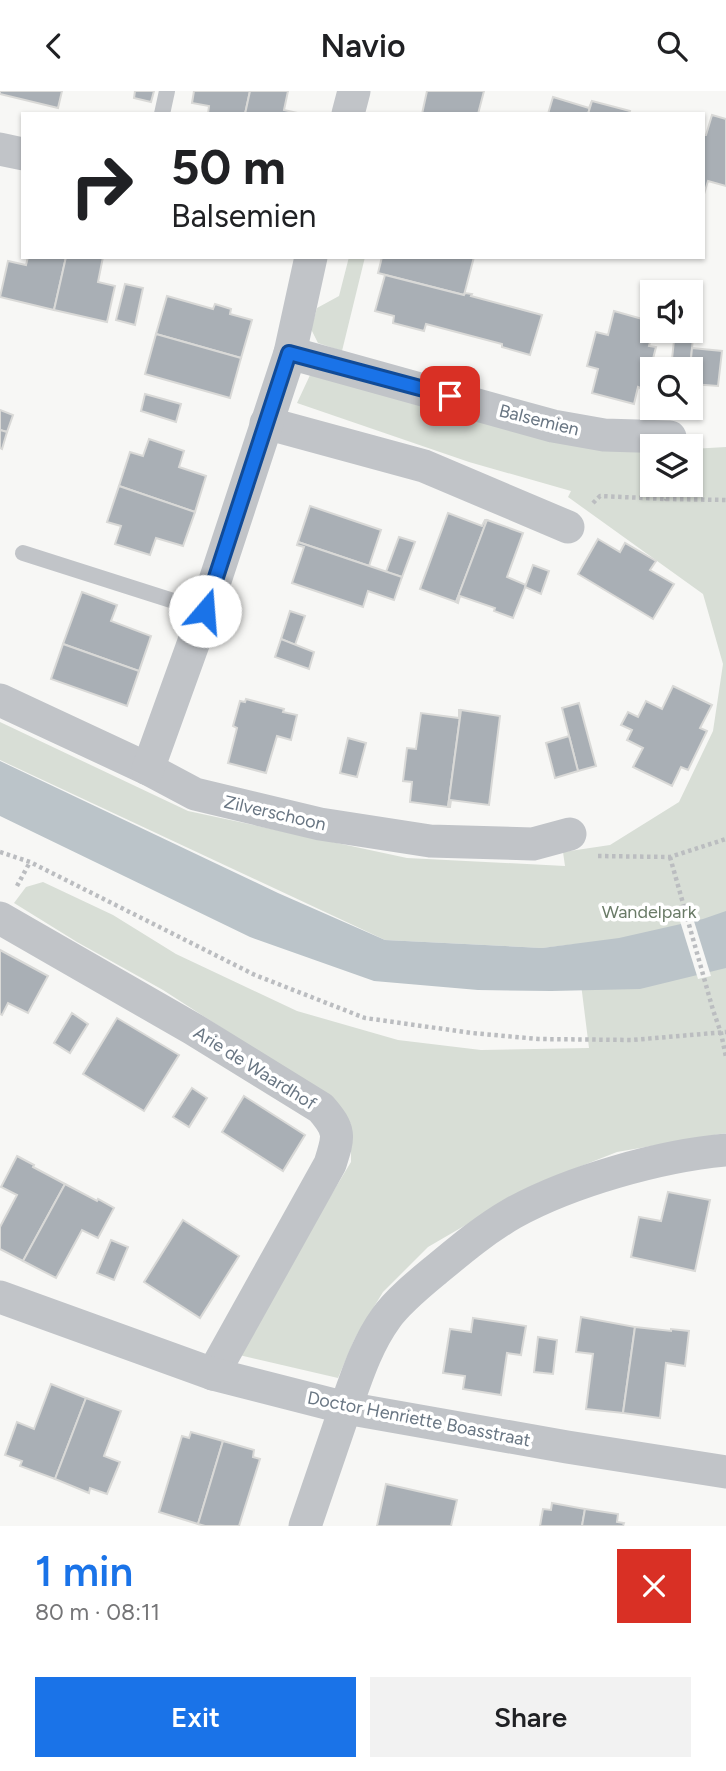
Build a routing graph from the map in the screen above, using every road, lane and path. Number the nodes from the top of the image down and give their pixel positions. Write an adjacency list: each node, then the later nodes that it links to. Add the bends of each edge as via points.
1 (167, 91): 3 (lane)
2 (354, 91): 4 (street)
3 (162, 112)
4 (349, 112)
5 (0, 149): 6 (street)
6 (21, 154)
7 (311, 259): 8 (street)
8 (289, 353): 9 (street); 10 (street, Balsemien, via 553,426)
9 (266, 423): 13 (street, via 424,466); 15 (street)
10 (640, 436)
11 (666, 499): 12 (path); 13 (path, via 600,496)
12 (726, 500)
13 (568, 527)
14 (23, 553): 15 (lane)
15 (205, 611): 17 (street)
16 (0, 700): 17 (street, Zilverschoon)
17 (148, 769): 18 (street, Zilverschoon, via 195,794 375,833 430,841 533,844)
18 (570, 834): 21 (path, via 587,856)
19 (726, 839): 21 (path)
20 (0, 852): 23 (path, via 30,862 255,975 365,1018 538,1039 632,1040)
21 (670, 857): 23 (path)
22 (0, 918): 27 (street, Arie de Waardhof, via 204,1036 321,1108 334,1123 338,1141 330,1164)
23 (723, 1032): 24 (path)
24 (726, 1057)
25 (726, 1150): 28 (street, via 660,1160 556,1192 512,1214 460,1249 386,1317 360,1365)
26 (0, 1297): 27 (street, Doctor Henriette Boasstraat)
27 (213, 1374): 28 (street, Doctor Henriette Boasstraat)
28 (346, 1408): 29 (street, Doctor Henriette Boasstraat); 30 (street)
29 (726, 1472)
30 (305, 1526)

